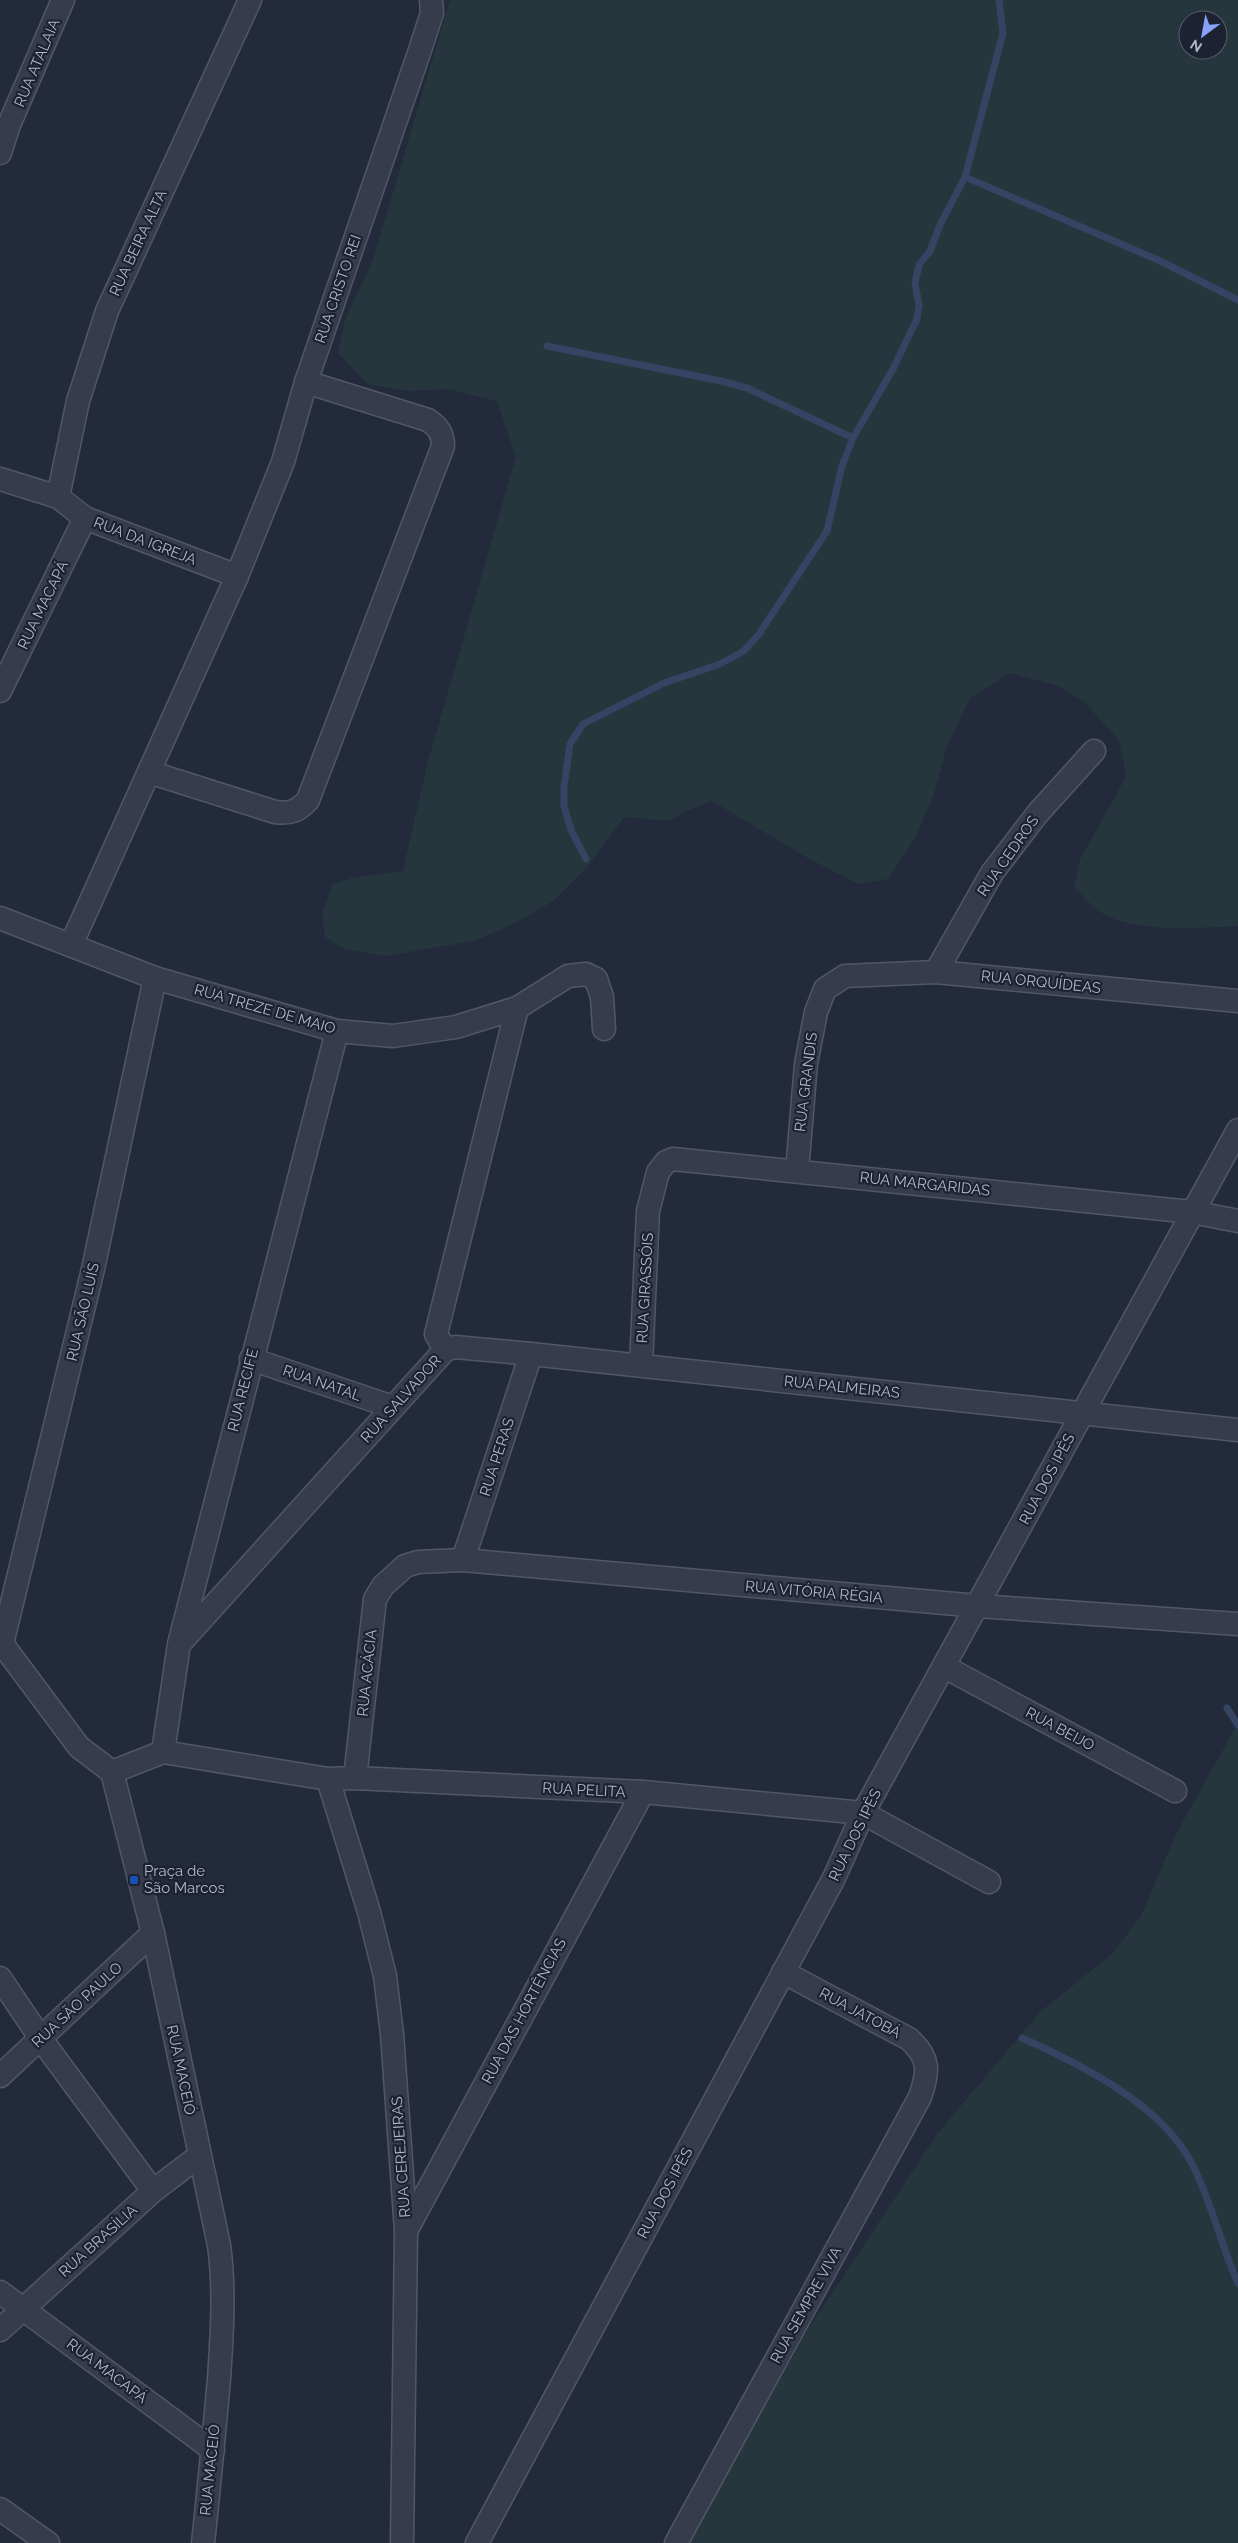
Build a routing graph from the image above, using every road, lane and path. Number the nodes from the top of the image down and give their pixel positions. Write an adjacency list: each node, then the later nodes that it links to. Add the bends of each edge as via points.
1 (63, 0): 4 (street, RUA ATALAIA, via 9,125)
2 (250, 0): 7 (street, RUA BEIRA ALTA, via 107,311 78,401)
3 (431, 0): 5 (street, RUA CRISTO REI, via 432,12 420,50)
4 (0, 154)
5 (306, 382): 9 (street, RUA CRISTO REI, via 283,462); 12 (street, via 428,420 440,432 443,446 308,800 298,811 276,812)
6 (0, 479): 7 (street, RUA DA IGREJA)
7 (58, 497): 8 (street, RUA DA IGREJA)
8 (85, 518): 9 (street, RUA DA IGREJA); 10 (street, RUA MACAPÁ)
9 (237, 576): 12 (street, RUA CRISTO REI)
10 (0, 691)
11 (1094, 751): 15 (street, RUA CEDROS, via 1038,813 992,873)
12 (149, 772): 14 (street, RUA CRISTO REI)
13 (0, 918): 14 (street, RUA TREZE DE MAIO)
14 (71, 945): 17 (street, RUA TREZE DE MAIO)
15 (936, 972): 16 (street, RUA ORQUÍDEAS); 18 (street, RUA ORQUÍDEAS)
16 (845, 976): 23 (street, RUA GRANDIS, via 825,989 816,1012 806,1064)
17 (155, 978): 21 (street, RUA TREZE DE MAIO); 38 (street, RUA SÃO LUÍS, via 93,1269)
18 (1238, 1002)
19 (517, 1008): 20 (street, RUA TREZE DE MAIO, via 560,979 586,974 596,979 602,997); 21 (street, RUA TREZE DE MAIO, via 423,1034 393,1036); 27 (street, RUA SALVADOR, via 436,1334)
20 (604, 1029)
21 (337, 1031): 29 (street, RUA RECIFE)
22 (1238, 1130): 25 (street, RUA DOS IPÊS)
23 (797, 1171): 24 (street, RUA MARGARIDAS, via 674,1159 666,1162 658,1172); 25 (street, RUA MARGARIDAS)
24 (648, 1211): 30 (street, RUA GIRASSÓIS)
25 (1192, 1212): 26 (street, RUA MARGARIDAS); 32 (street, RUA DOS IPÊS)
26 (1238, 1221)
27 (445, 1350): 28 (street, RUA PALMEIRAS, via 455,1347); 31 (street, RUA SALVADOR)
28 (531, 1354): 30 (street, RUA PALMEIRAS); 34 (street, RUA PERAS)
29 (251, 1359): 31 (street, RUA NATAL); 39 (street, RUA RECIFE)
30 (641, 1365): 32 (street, RUA PALMEIRAS)
31 (393, 1407): 39 (street, RUA SALVADOR)
32 (1082, 1413): 33 (street, RUA PALMEIRAS); 36 (street, RUA DOS IPÊS)
33 (1238, 1430)
34 (463, 1560): 35 (street, RUA VITÓRIA RÉGIA, via 418,1562); 36 (street, RUA VITÓRIA RÉGIA)
35 (394, 1574): 43 (street, RUA ACÁCIA, via 376,1599)
36 (978, 1606): 37 (street, RUA VITÓRIA RÉGIA); 40 (street, RUA DOS IPÊS)
37 (1238, 1624)
38 (1, 1643): 42 (street, via 79,1747)
39 (178, 1644): 41 (street, RUA RECIFE)
40 (945, 1667): 45 (street, RUA BEIJO); 47 (street, RUA DOS IPÊS)
41 (163, 1752): 42 (street); 44 (street, RUA PELITA)
42 (112, 1772): 49 (street, RUA MACEIÓ)
43 (355, 1778): 44 (street, RUA PELITA); 46 (street, RUA PELITA)
44 (328, 1779): 57 (street, RUA CEREJEIRAS, via 385,1976)
45 (1175, 1791)
46 (643, 1792): 47 (street, RUA PELITA); 57 (street, RUA DAS HORTÊNCIAS)
47 (864, 1814): 48 (street, RUA PELITA); 50 (street, RUA DOS IPÊS, via 834,1878)
48 (990, 1882)
49 (153, 1933): 52 (street, RUA SÃO PAULO); 55 (street, RUA MACEIÓ)
50 (783, 1972): 53 (street, RUA JATOBÁ, via 909,2039 922,2050); 66 (street, RUA DOS IPÊS)
51 (0, 1978): 52 (street)
52 (41, 2039): 54 (street, RUA SÃO PAULO); 56 (street)
53 (926, 2064): 67 (street, RUA SEMPRE VIVA, via 926,2079 920,2097)
54 (0, 2076)
55 (199, 2156): 56 (street, RUA BRASÍLIA); 61 (street, RUA MACEIÓ, via 223,2277 224,2307)
56 (153, 2191): 59 (street, RUA BRASÍLIA)
57 (406, 2231): 65 (street, RUA CEREJEIRAS)
58 (0, 2292): 59 (street, RUA MACAPÁ)
59 (23, 2309): 60 (street, RUA BRASÍLIA); 61 (street, RUA MACAPÁ)
60 (0, 2330)
61 (213, 2450): 64 (street, RUA MACEIÓ)
62 (0, 2509): 63 (street)
63 (48, 2543)
64 (203, 2543)
65 (402, 2543)
66 (478, 2543)
67 (676, 2543)

